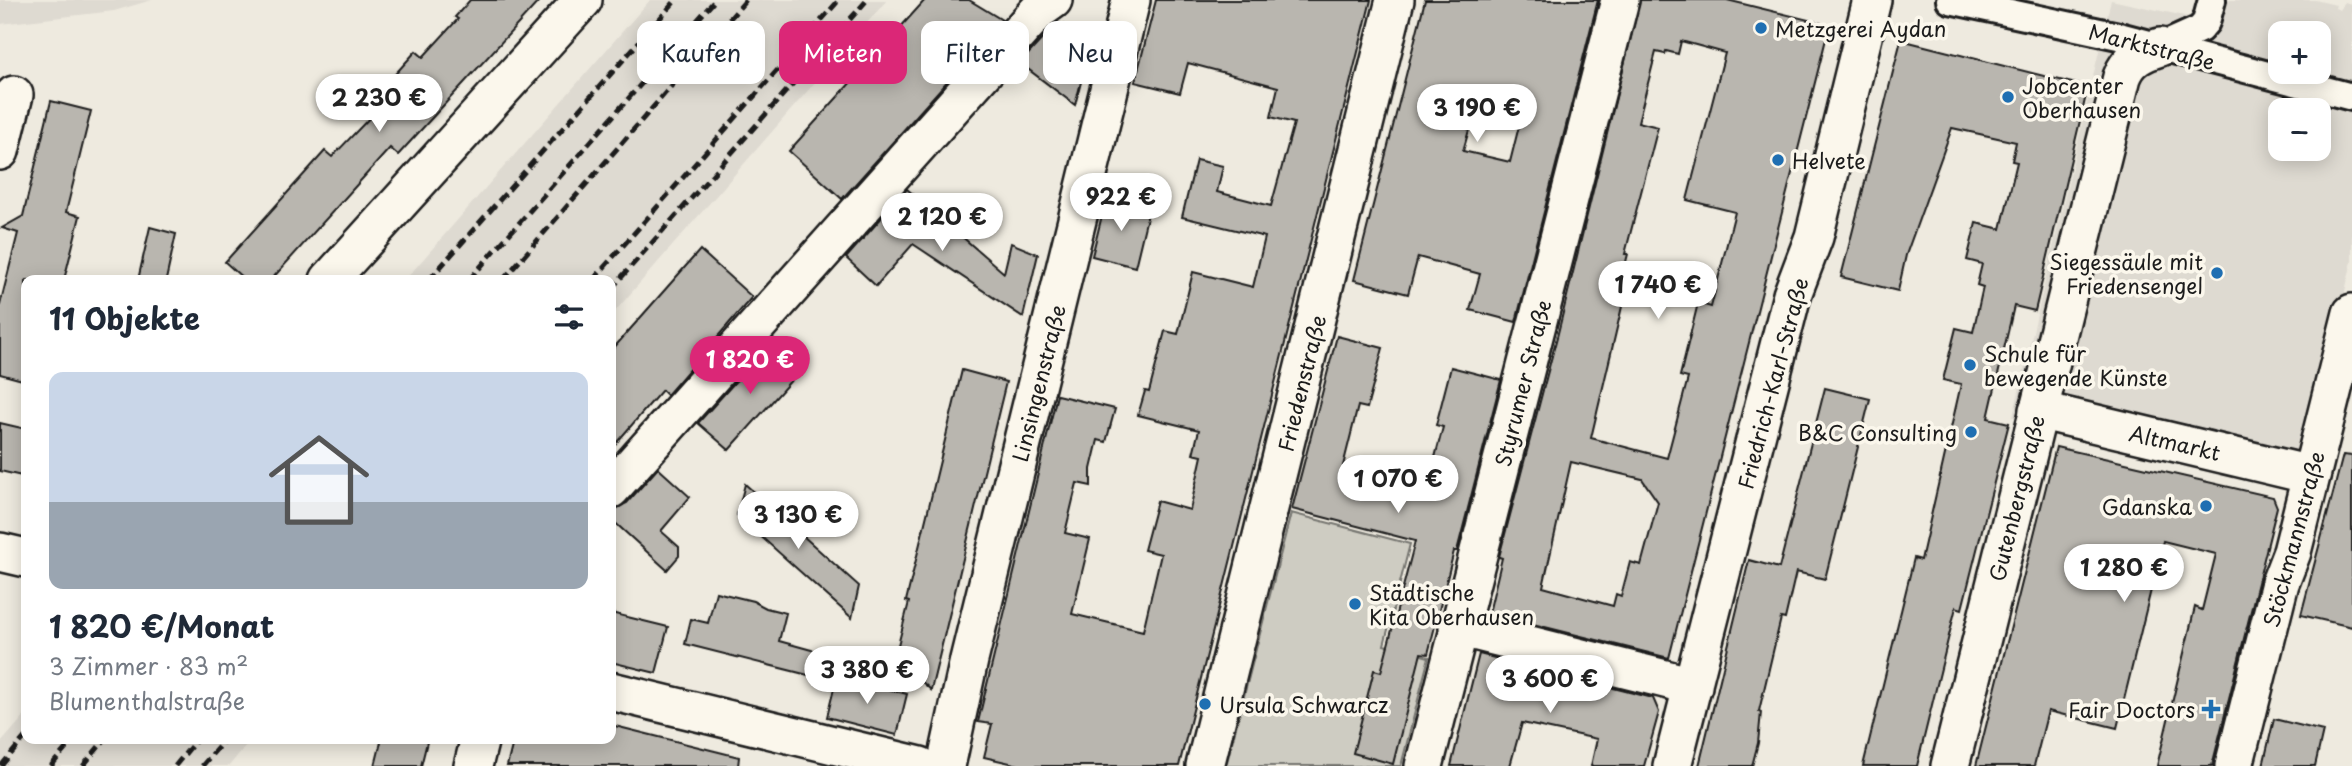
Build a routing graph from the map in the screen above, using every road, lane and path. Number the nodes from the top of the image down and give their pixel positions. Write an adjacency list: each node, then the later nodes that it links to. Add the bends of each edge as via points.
1 (583, 0): 13 (street)
2 (1053, 0): 17 (street, via 1039,10)
3 (1395, 0): 27 (street, Friedenstraße)
4 (1620, 0): 20 (street, Styrumer Straße)
5 (1872, 0): 21 (street, Friedrich-Karl-Straße, via 1814,237 1792,295)
6 (1950, 0): 9 (street, Marktstraße)
7 (2212, 0): 9 (street, via 2200,29)
8 (1126, 1): 26 (street, Linsingenstraße)
9 (2160, 47): 11 (street, Marktstraße); 15 (street, Gutenbergstraße, via 2132,60 2122,77)
10 (14, 95): 12 (street)
11 (2352, 97)
12 (0, 151)
13 (334, 275)
14 (2352, 313): 16 (street, Stöckmannstraße)
15 (2038, 410): 16 (street, Altmarkt); 30 (street, Gutenbergstraße)
16 (2311, 475): 31 (street, Stöckmannstraße)
17 (616, 483)
18 (0, 552): 19 (street)
19 (21, 557)
20 (1458, 627): 21 (street); 28 (street, Styrumer Straße)
21 (1693, 686): 29 (street, Friedrich-Karl-Straße)
22 (616, 692): 25 (street)
23 (478, 744): 24 (street)
24 (473, 766)
25 (919, 766)
26 (946, 766)
27 (1205, 766)
28 (1424, 766)
29 (1672, 766)
30 (1950, 766)
31 (2234, 766)

